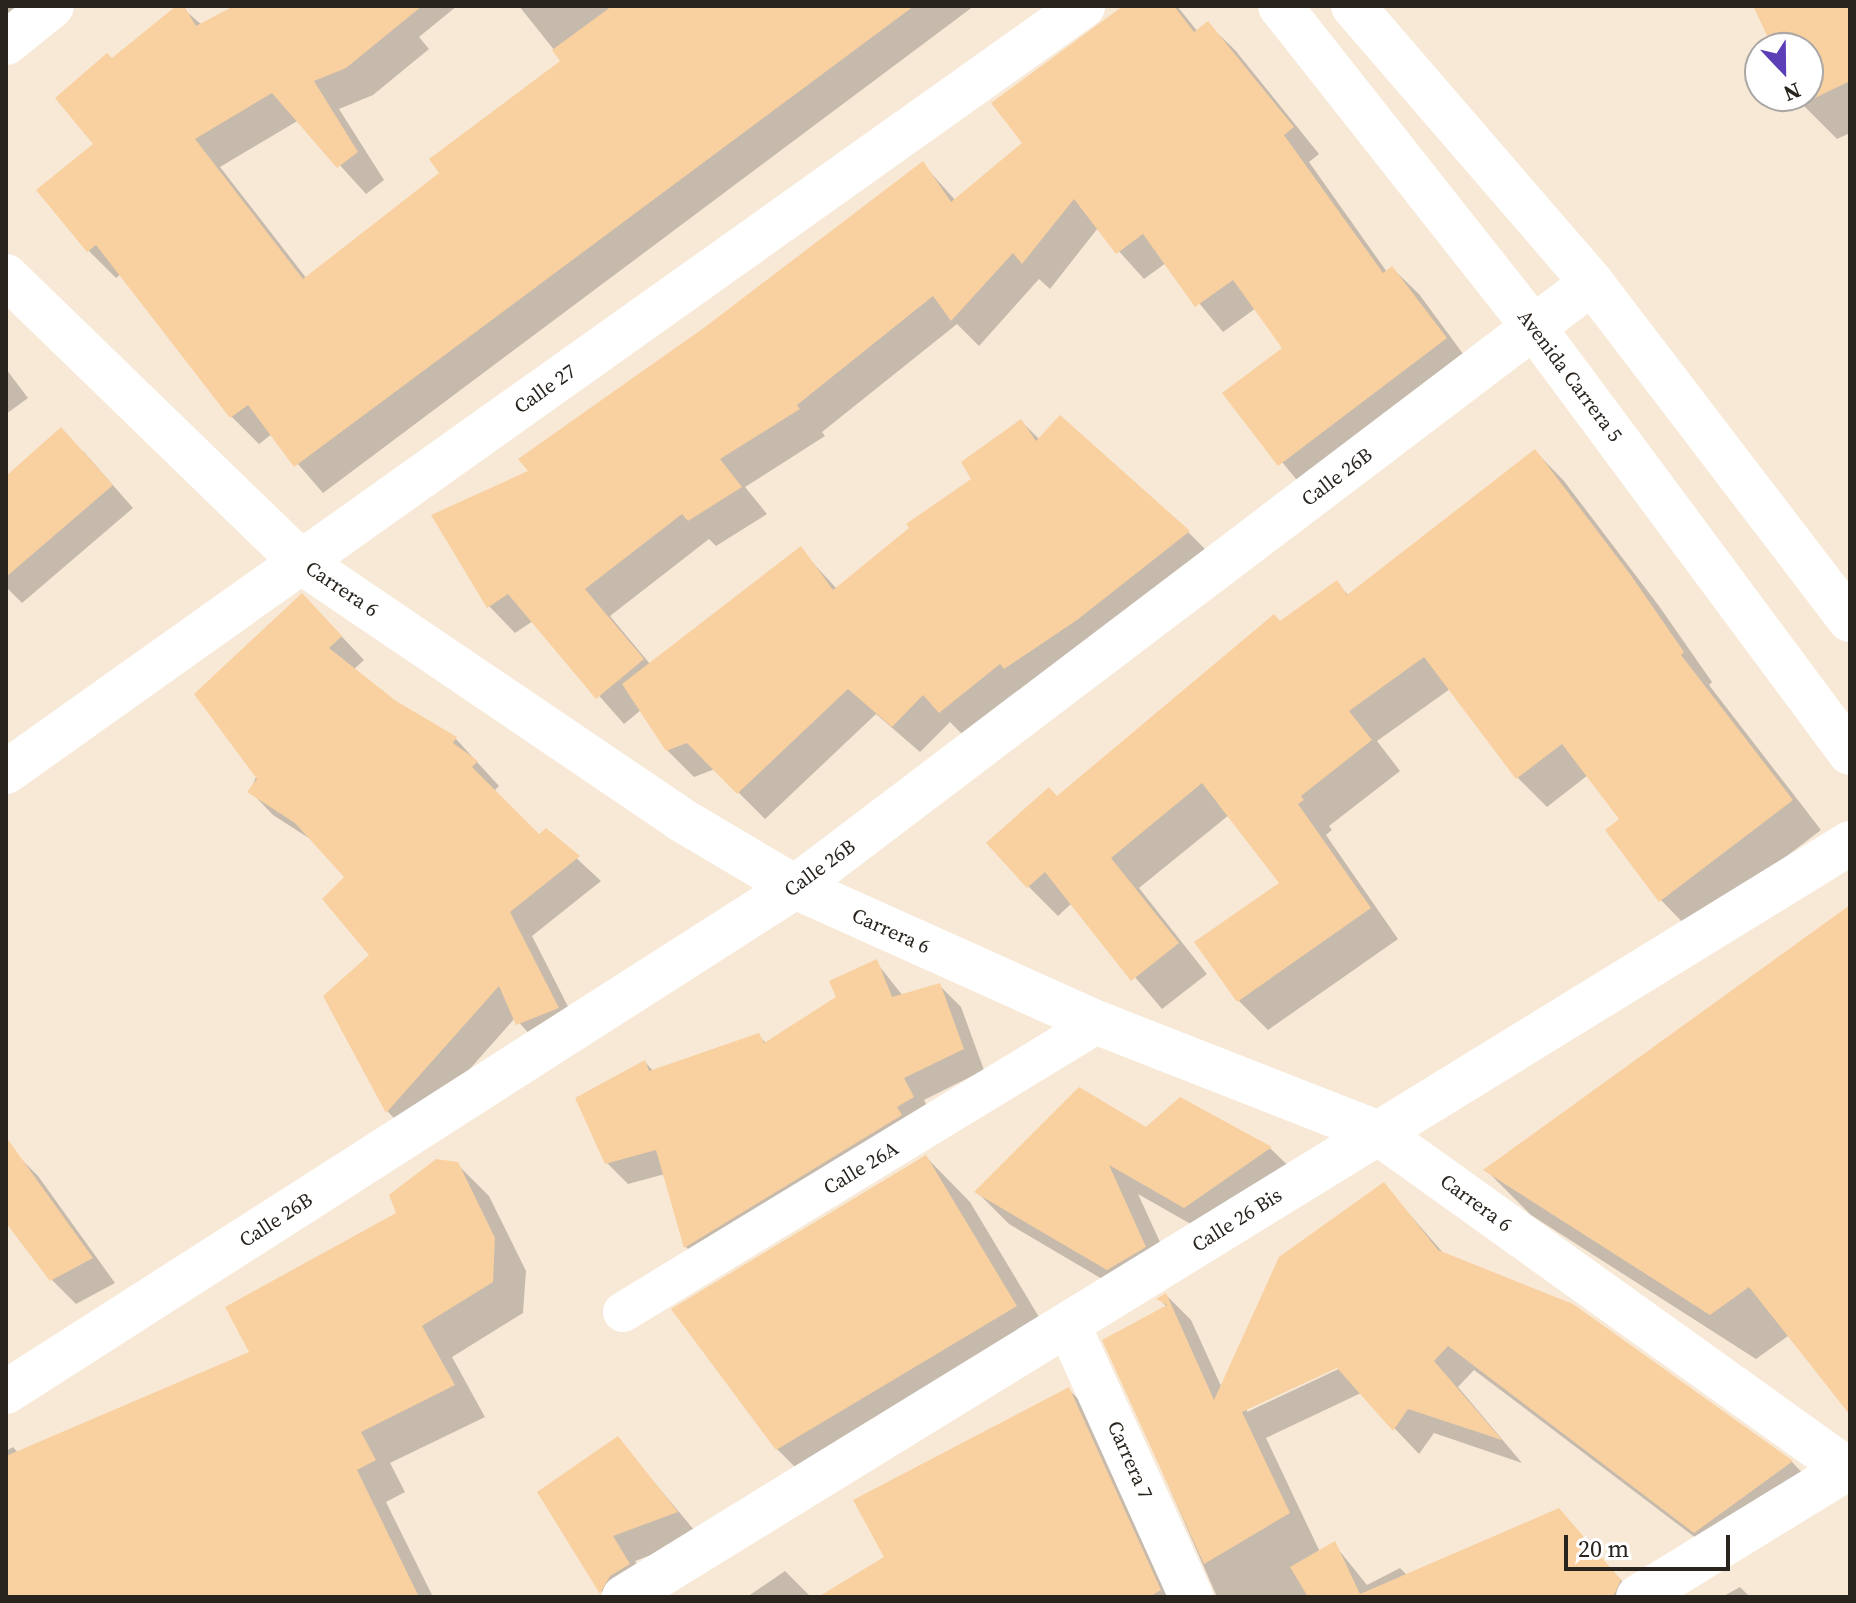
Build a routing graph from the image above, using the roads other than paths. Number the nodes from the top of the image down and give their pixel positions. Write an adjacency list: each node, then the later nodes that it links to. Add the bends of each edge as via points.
1 (52, 6): 5 (street)
2 (1083, 6): 9 (street, Calle 27)
3 (1280, 6): 8 (street, Avenida Carrera 5)
4 (1353, 6): 7 (street)
5 (6, 43)
6 (6, 276): 9 (street, Carrera 6)
7 (1592, 283): 8 (street, Calle 26B); 10 (street)
8 (1535, 329): 11 (street, Avenida Carrera 5); 14 (street, Calle 26B)
9 (301, 562): 12 (street, Calle 27); 14 (street, Carrera 6, via 680,819)
10 (1850, 620)
11 (1850, 753)
12 (6, 772)
13 (1850, 843): 16 (street, Calle 26 Bis)
14 (795, 887): 15 (street, Carrera 6); 19 (street, Calle 26B)
15 (1098, 1023): 16 (street, Carrera 6); 17 (street, Calle 26A)
16 (1378, 1133): 18 (street, Calle 26 Bis); 20 (street, Carrera 6)
17 (623, 1312)
18 (1068, 1324): 21 (street, Calle 26 Bis); 22 (street, Carrera 7)
19 (6, 1392)
20 (1849, 1469): 23 (street)
21 (624, 1597)
22 (1191, 1597)
23 (1638, 1597)

